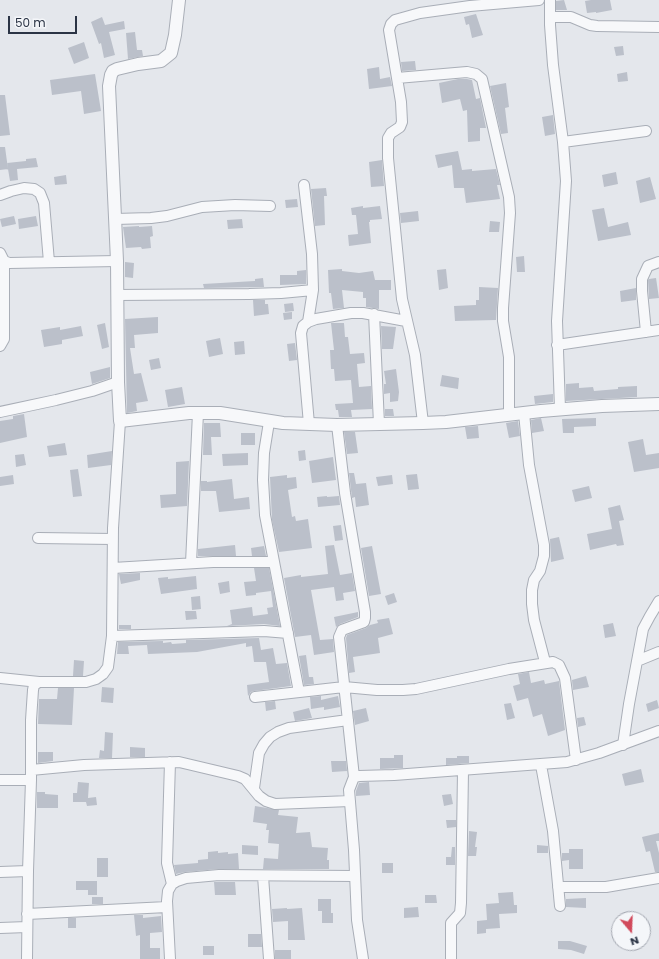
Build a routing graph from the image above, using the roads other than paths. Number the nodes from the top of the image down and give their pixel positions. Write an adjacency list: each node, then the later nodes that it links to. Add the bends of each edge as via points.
1 (179, 0): 12 (street, via 172,53 161,61 122,68 113,71 111,75 109,94)
2 (539, 0): 6 (street, via 470,6 420,13 395,20 389,30)
3 (550, 0): 4 (street)
4 (550, 17): 5 (street, via 571,17 598,26); 8 (street)
5 (659, 27)
6 (397, 78): 20 (street, via 402,122 400,127 391,133 387,144 396,255); 32 (street, via 467,72 482,79 509,197 503,308 509,357)
7 (646, 131): 8 (street)
8 (563, 142): 24 (street, via 566,196)
9 (304, 185): 17 (street, via 312,254)
10 (0, 194): 15 (street, via 24,188 40,192 44,203)
11 (270, 206): 12 (street, via 202,207 151,218)
12 (115, 219): 14 (street)
13 (2, 257): 15 (street, via 10,263); 25 (street, via 4,339)
14 (117, 261): 15 (street); 18 (street)
15 (49, 262)
16 (659, 262): 23 (street, via 648,266 642,279)
17 (313, 290): 18 (street, via 250,294); 21 (street)
18 (117, 296): 26 (street)
19 (374, 314): 20 (street); 21 (street, via 334,315); 37 (street)
20 (406, 321): 35 (street, via 415,355)
21 (308, 322): 36 (street, via 303,326 301,333)
22 (659, 330): 23 (street)
23 (646, 332): 24 (street)
24 (557, 345): 28 (street)
25 (0, 346)
26 (118, 382): 29 (street, via 92,391); 33 (street)
27 (659, 404): 28 (street)
28 (560, 409): 31 (street)
29 (0, 412)
30 (198, 413): 33 (street); 34 (street, via 220,413); 42 (street)
31 (524, 413): 32 (street); 49 (street, via 529,465 544,545 540,571 534,580 532,604)
32 (509, 415): 35 (street)
33 (120, 421): 40 (street)
34 (269, 422): 36 (street); 41 (street, via 263,480 265,515)
35 (423, 423): 37 (street)
36 (309, 424): 38 (street)
37 (379, 424): 38 (street)
38 (337, 425): 52 (street, via 345,494 366,612 364,622 340,632)
39 (38, 538): 40 (street)
40 (113, 539): 43 (street)
41 (274, 562): 42 (street); 45 (street)
42 (191, 564): 43 (street)
43 (112, 568): 46 (street)
44 (659, 601): 48 (street, via 643,629)
45 (288, 633): 46 (street, via 264,631); 53 (street)
46 (112, 636): 51 (street, via 108,667 96,679 86,682)
47 (659, 652): 48 (street)
48 (636, 661): 57 (street)
49 (545, 662): 52 (street, via 416,689 377,690); 58 (street, via 559,665 566,678)
50 (0, 678): 51 (street)
51 (39, 682): 62 (street, via 34,685 33,690)
52 (344, 687): 53 (street); 55 (street)
53 (299, 692): 54 (street)
54 (255, 697)
55 (348, 720): 63 (street); 65 (street, via 289,728 270,737 259,753)
56 (659, 731): 57 (street)
57 (623, 745): 58 (street)
58 (576, 760): 60 (street)
59 (170, 762): 62 (street, via 84,764); 65 (street, via 195,765 238,776 246,779); 72 (street, via 168,863)
60 (541, 765): 61 (street); 73 (street, via 553,830)
61 (463, 771): 63 (street); 83 (street, via 461,903 460,913 451,923)
62 (31, 775): 64 (street); 67 (street)
63 (354, 777): 66 (street, via 349,790)
64 (0, 780)
65 (254, 788): 66 (street, via 266,801 275,804)
66 (350, 801): 70 (street)
67 (28, 871): 68 (street); 76 (street)
68 (0, 872)
69 (263, 876): 70 (street); 72 (street, via 186,878); 81 (street)
70 (354, 876): 82 (street)
71 (659, 878): 73 (street, via 602,887)
72 (172, 884): 74 (street, via 168,891)
73 (558, 887): 75 (street)
74 (167, 906): 76 (street); 80 (street)
75 (560, 906)
76 (28, 914): 77 (street)
77 (28, 927): 78 (street); 79 (street)
78 (0, 928)
79 (27, 959)
80 (170, 959)
81 (269, 959)
82 (363, 959)
83 (451, 959)

